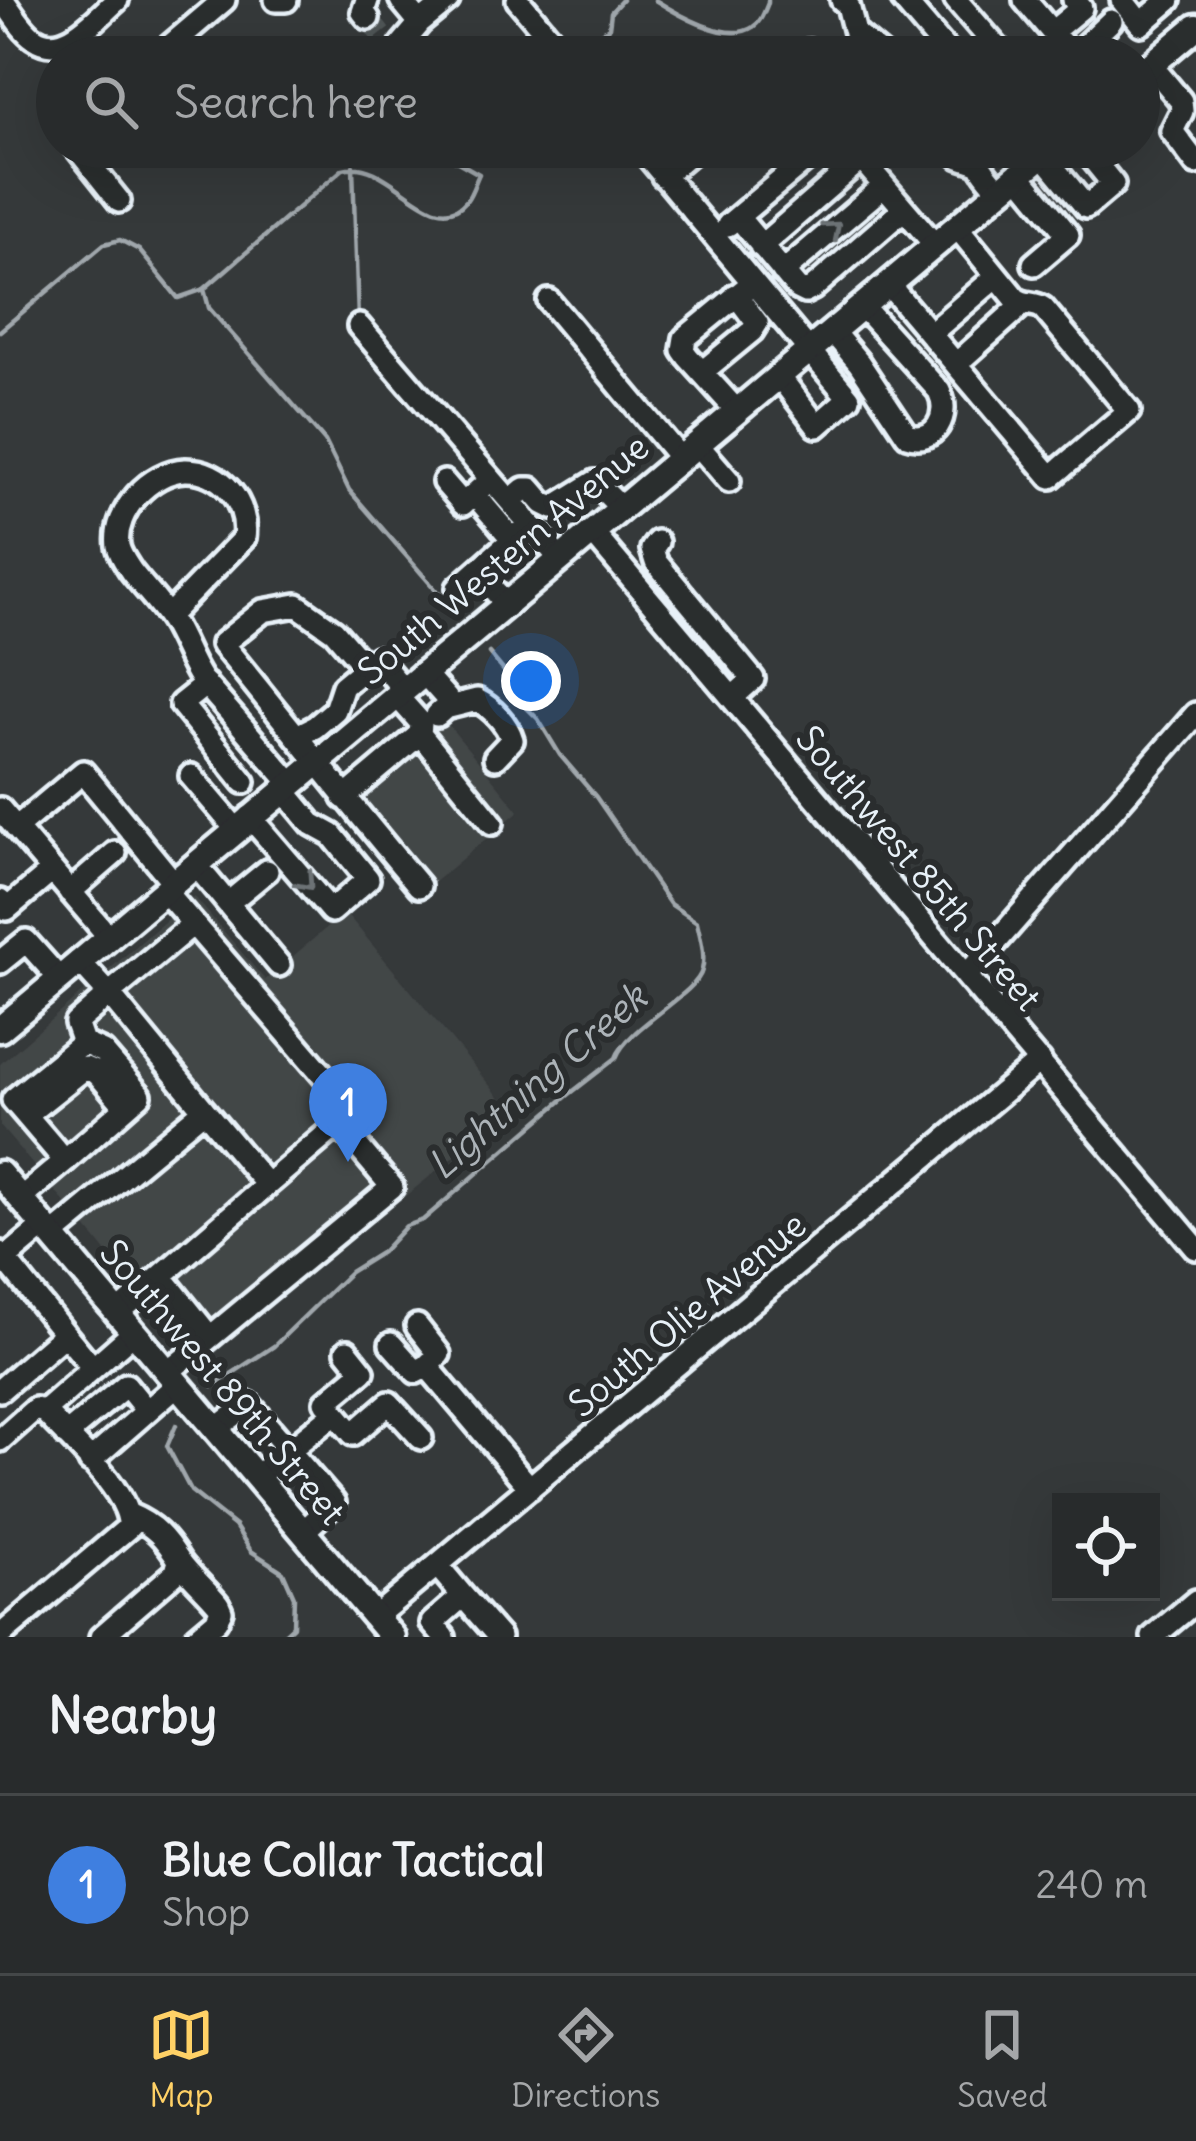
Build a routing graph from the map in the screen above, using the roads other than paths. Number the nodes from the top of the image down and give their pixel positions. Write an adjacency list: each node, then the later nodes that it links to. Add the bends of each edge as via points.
1 (3, 0): 28 (street)
2 (117, 0): 20 (street)
3 (224, 0): 21 (street)
4 (276, 0): 5 (street)
5 (286, 0)
6 (401, 0): 16 (street)
7 (448, 0): 16 (street)
8 (842, 0): 23 (street)
9 (903, 0): 24 (street)
10 (956, 0): 25 (street)
11 (1025, 0): 19 (street)
12 (1074, 0): 19 (street, via 1081,8)
13 (1169, 0): 15 (street, via 1141,24)
14 (523, 6): 22 (street)
15 (1117, 10): 27 (street)
16 (420, 23): 18 (street)
17 (1196, 28): 29 (main road)
18 (384, 31)
19 (1052, 32): 26 (street)
20 (73, 36)
21 (182, 36)
22 (549, 36)
23 (859, 36)
24 (934, 36)
25 (987, 36)
26 (1055, 36)
27 (1093, 36)
28 (36, 39)
29 (1160, 58)
30 (1160, 82): 31 (street)
31 (1189, 106): 32 (street, via 1172,131)
32 (1196, 163)
33 (93, 168): 46 (street)
34 (657, 168): 43 (street)
35 (672, 168): 43 (street)
36 (796, 168): 48 (street)
37 (841, 168): 52 (street)
38 (869, 168): 45 (street)
39 (993, 168): 44 (street)
40 (1028, 168): 44 (main road, South Western Avenue)
41 (1060, 168): 42 (street, via 1086,207 1114,184)
42 (1101, 168)
43 (663, 176): 50 (street)
44 (1010, 183): 49 (main road, South Western Avenue); 53 (street, via 1068,235)
45 (884, 186): 47 (street); 54 (street, one-way to 45)
46 (119, 201)
47 (904, 209): 51 (street); 54 (street, via 813,288 797,288)
48 (738, 217): 50 (street); 52 (street)
49 (956, 227): 51 (main road, South Western Avenue); 55 (street)
50 (713, 237): 57 (street)
51 (935, 245): 56 (main road, South Western Avenue)
52 (761, 246): 54 (street)
53 (1034, 264)
54 (783, 272)
55 (997, 276): 59 (street); 63 (street)
56 (888, 284): 60 (main road, South Western Avenue); 63 (street)
57 (744, 289): 65 (street); 68 (street, via 757,323); 68 (street, via 685,338 683,350)
58 (549, 301): 71 (street)
59 (1023, 304): 67 (street); 67 (street, via 1043,308 1129,411 1052,477)
60 (862, 306): 62 (main road, South Western Avenue); 64 (street)
61 (358, 326): 74 (street)
62 (832, 331): 65 (main road, South Western Avenue); 66 (street)
63 (931, 333): 67 (street)
64 (888, 338): 66 (street); 66 (street, via 945,403 934,430 908,435)
65 (809, 351): 69 (main road, South Western Avenue); 69 (street, via 848,398 817,426)
66 (859, 363)
67 (956, 364)
68 (702, 372): 70 (street)
69 (778, 376): 70 (main road, South Western Avenue)
70 (737, 411): 71 (main road, South Western Avenue)
71 (689, 451): 72 (street); 76 (main road, South Western Avenue)
72 (729, 481)
73 (444, 482): 74 (street, via 463,504)
74 (483, 487): 75 (street); 77 (street)
75 (510, 501): 76 (street, via 531,489 553,508 595,482); 77 (street)
76 (621, 508): 78 (main road, South Western Avenue)
77 (522, 532): 80 (street); 81 (street)
78 (592, 532): 80 (main road, South Western Avenue); 89 (street, Southwest 85th Street)
79 (657, 542): 89 (street, via 656,562 753,679)
80 (560, 558): 83 (main road, South Western Avenue)
81 (478, 571): 82 (street); 83 (street)
82 (458, 588)
83 (506, 604): 86 (main road, South Western Avenue)
84 (169, 616): 84 (street, via 124,560 119,526 159,478 202,472 234,495 244,538); 87 (street)
85 (366, 668): 88 (street, via 377,658); 91 (street, via 343,686); 96 (street, via 297,604 263,611 222,644)
86 (423, 672): 88 (main road, South Western Avenue); 90 (street, via 447,699)
87 (206, 684): 94 (street); 97 (street, via 181,704)
88 (399, 692): 93 (street); 95 (main road, South Western Avenue)
89 (732, 698): 122 (street, Southwest 85th Street)
90 (445, 708): 93 (street); 98 (street, via 477,700 494,711 512,740)
91 (335, 710): 95 (street); 96 (street)
92 (1196, 714): 122 (street)
93 (420, 729): 103 (street); 106 (street)
94 (245, 730): 97 (street); 102 (street)
95 (353, 731): 99 (main road, South Western Avenue)
96 (297, 736): 99 (street)
97 (219, 751): 101 (street)
98 (495, 758)
99 (318, 760): 102 (main road, South Western Avenue); 103 (street)
100 (191, 776): 105 (street)
101 (244, 782)
102 (287, 786): 105 (main road, South Western Avenue); 105 (street, one-way to 102, via 331,910 368,880)
103 (344, 798): 113 (street)
104 (0, 809): 107 (street)
105 (243, 823): 109 (main road, South Western Avenue)
106 (492, 823)
107 (16, 828): 110 (street); 112 (street, via 83,772)
108 (116, 853): 114 (street)
109 (195, 863): 112 (main road, South Western Avenue); 116 (street)
110 (52, 871): 114 (street); 115 (street, via 7,910)
111 (267, 871): 116 (street)
112 (168, 886): 117 (street); 118 (main road, South Western Avenue)
113 (419, 886)
114 (70, 892): 118 (street)
115 (0, 901)
116 (228, 903): 121 (street)
117 (194, 924): 124 (street); 131 (street, via 354,1111)
118 (108, 936): 119 (main road, South Western Avenue)
119 (79, 961): 123 (main road, South Western Avenue); 124 (street)
120 (0, 962): 123 (street, via 26,941)
121 (279, 965)
122 (967, 975): 127 (street, Southwest 85th Street)
123 (59, 978): 125 (main road, South Western Avenue)
124 (109, 994): 126 (street, via 76,1023); 129 (street)
125 (0, 1028)
126 (82, 1043): 128 (street, via 103,1052 140,1095); 130 (street, via 13,1100)
127 (1040, 1061): 137 (street, Southwest 85th Street); 160 (street, South Olie Avenue)
128 (126, 1107): 130 (street, via 85,1068); 132 (street)
129 (204, 1110): 134 (street); 136 (street)
130 (26, 1115): 132 (street)
131 (339, 1124): 134 (street); 143 (street, via 392,1187)
132 (65, 1161): 135 (street)
133 (0, 1174): 135 (main road, Southwest 89th Street)
134 (267, 1185): 139 (street)
135 (21, 1198): 136 (main road, Southwest 89th Street)
136 (48, 1231): 138 (street); 140 (main road, Southwest 89th Street)
137 (1196, 1248)
138 (2, 1258): 142 (street)
139 (161, 1276): 140 (street); 143 (street)
140 (126, 1323): 147 (street); 148 (main road, Southwest 89th Street)
141 (417, 1326): 146 (street, via 439,1354)
142 (65, 1334): 147 (street); 149 (street)
143 (210, 1336): 148 (street)
144 (391, 1343): 146 (street, via 416,1372)
145 (346, 1351): 152 (street, via 363,1371 326,1402)
146 (427, 1366): 160 (street)
147 (93, 1368): 150 (street)
148 (173, 1378): 151 (street); 153 (main road, Southwest 89th Street)
149 (0, 1390)
150 (44, 1411): 154 (street); 156 (street, via 35,1409)
151 (148, 1411): 154 (street, via 126,1385); 158 (street)
152 (335, 1413): 155 (street, via 353,1434 389,1403); 157 (street)
153 (215, 1429): 157 (street, via 249,1404); 159 (main road, Southwest 89th Street)
154 (66, 1435): 158 (street)
155 (421, 1438)
156 (0, 1440)
157 (289, 1450): 159 (street); 162 (street, via 334,1503)
158 (90, 1462): 161 (street)
159 (256, 1477): 162 (main road, Southwest 89th Street)
160 (530, 1488): 164 (street, South Olie Avenue)
161 (130, 1515): 163 (street, via 160,1532); 168 (street, via 128,1526)
162 (303, 1532): 167 (main road, Southwest 89th Street)
163 (179, 1561): 169 (street); 170 (street, via 220,1611)
164 (437, 1565): 165 (street); 167 (street, South Olie Avenue)
165 (464, 1596): 172 (street, via 432,1623); 173 (street)
166 (1196, 1601): 174 (street)
167 (375, 1617): 171 (main road, Southwest 89th Street)
168 (0, 1636)
169 (101, 1637)
170 (197, 1637)
171 (392, 1637)
172 (444, 1637)
173 (499, 1637)
174 (1153, 1637)

